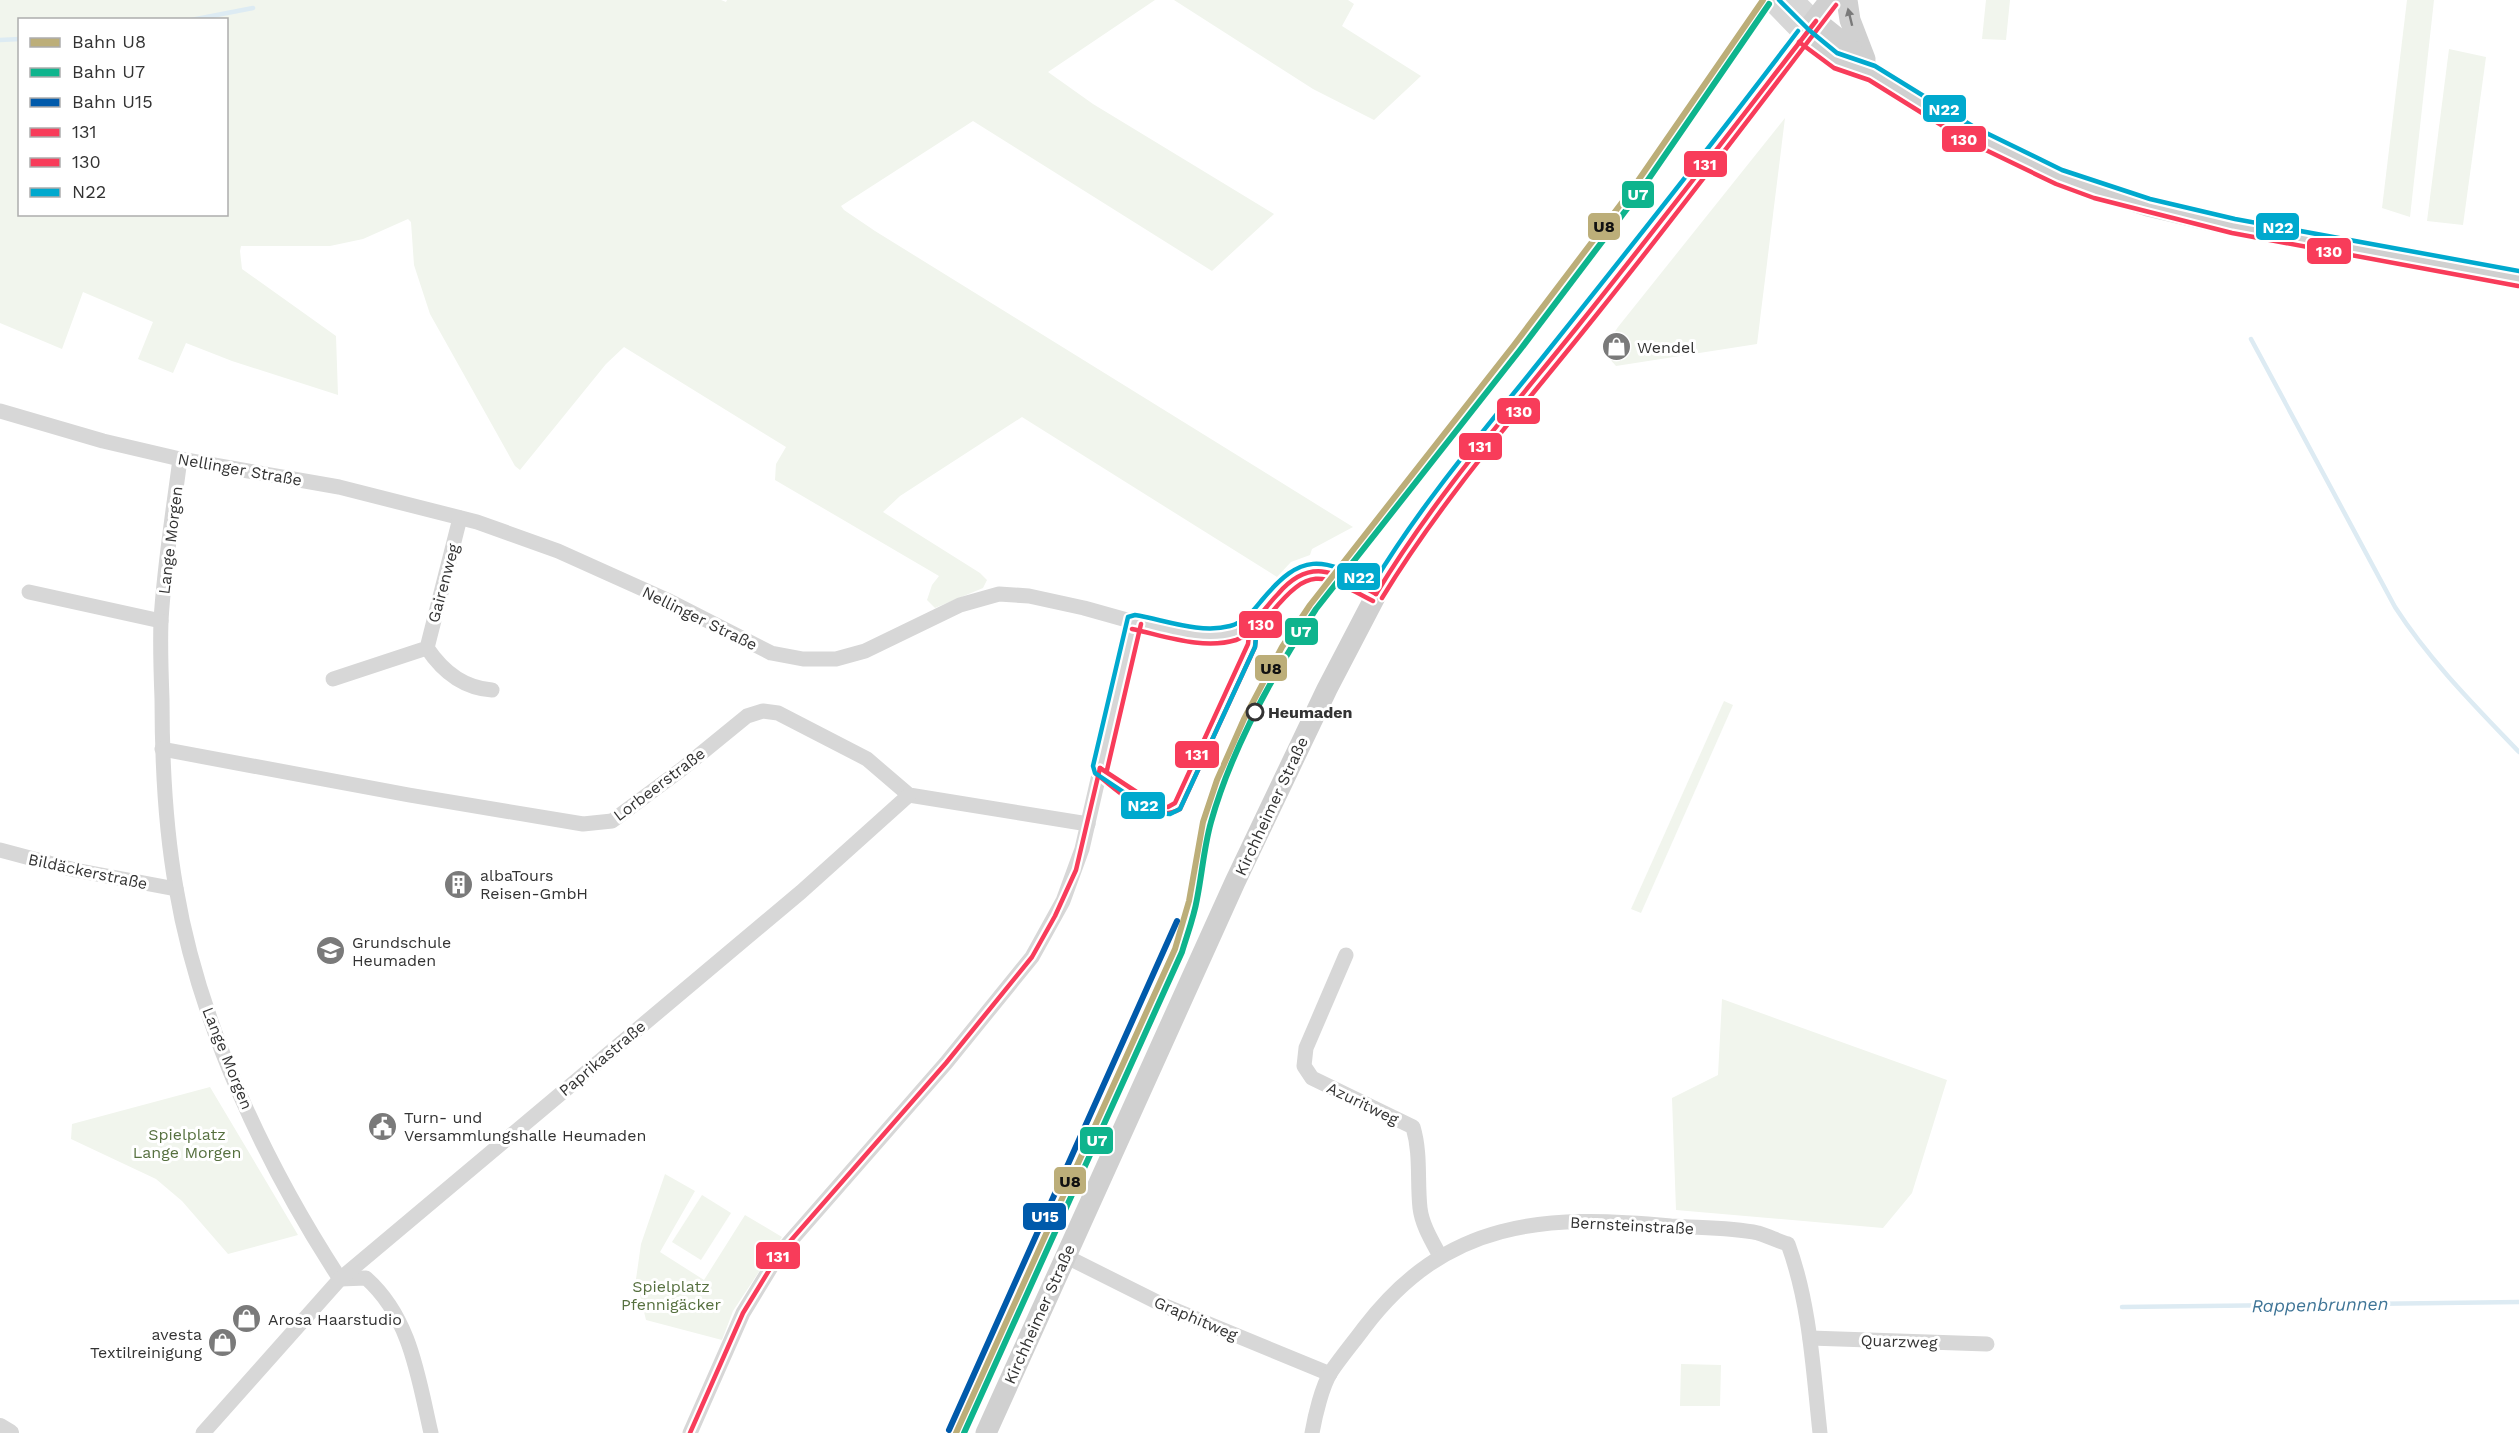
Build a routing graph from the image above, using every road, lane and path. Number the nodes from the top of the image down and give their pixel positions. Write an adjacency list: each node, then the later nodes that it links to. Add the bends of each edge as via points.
1 (1769, 0): 5 (street)
2 (1795, 0): 5 (street)
3 (1830, 0): 5 (main road, Kirchheimer Straße)
4 (1847, 0): 6 (main road, one-way to 4, via 1852,26)
5 (1810, 28): 6 (main road, via 1838,62); 12 (main road, Kirchheimer Straße, via 1470,461 1404,548)
6 (1872, 73): 7 (main road, via 1970,135 2097,191 2233,226)
7 (2519, 279)
8 (0, 411): 9 (street, Nellinger Straße)
9 (180, 459): 10 (street, Nellinger Straße, via 339,487); 13 (street, Lange Morgen)
10 (460, 518): 14 (street, Nellinger Straße, via 558,550 771,653 803,659 836,659 865,651 960,605 999,594 1067,604); 15 (street, Gairenweg)
11 (29, 592): 13 (street)
12 (1376, 594): 14 (street, Nellinger Straße, via 1335,573 1313,569 1293,577 1254,621 1231,633 1206,635); 24 (main road, Kirchheimer Straße, via 1231,890)
13 (161, 621): 18 (street, Lange Morgen)
14 (1134, 622): 20 (street)
15 (426, 648): 16 (street); 17 (street, via 453,677 476,689)
16 (333, 679)
17 (492, 690)
18 (162, 749): 19 (street, Lorbeerstraße, via 583,824 612,820 747,716 763,711 778,713 867,759); 22 (street, Lange Morgen)
19 (909, 795): 20 (street); 26 (street, Paprikastraße, via 801,892)
20 (1088, 824): 34 (street, via 1071,882 1032,957 946,1063 779,1254 743,1313)
21 (0, 850): 22 (street, Bildäckerstraße, via 75,870)
22 (176, 889): 26 (street, Lange Morgen, via 206,1005 230,1068 279,1174)
23 (1346, 955): 25 (street, Azuritweg, via 1306,1048 1304,1066 1312,1078 1413,1127 1419,1148 1420,1208)
24 (1065, 1256): 29 (street, Graphitweg, via 1165,1306); 35 (main road, Kirchheimer Straße)
25 (1440, 1256): 27 (street, Bernsteinstraße, via 1499,1232 1546,1223 1621,1221 1757,1233 1788,1244 1799,1274); 29 (street, Bernsteinstraße, via 1414,1273 1383,1303)
26 (340, 1279): 32 (street, Paprikastraße); 33 (street, via 366,1278 396,1312 408,1342)
27 (1810, 1338): 28 (street, Quarzweg); 37 (street, Bernsteinstraße)
28 (1987, 1344)
29 (1330, 1374): 36 (street, Bernsteinstraße)
30 (0, 1427): 31 (street)
31 (10, 1433)
32 (204, 1433)
33 (431, 1433)
34 (690, 1433)
35 (986, 1433)
36 (1312, 1433)
37 (1820, 1433)

